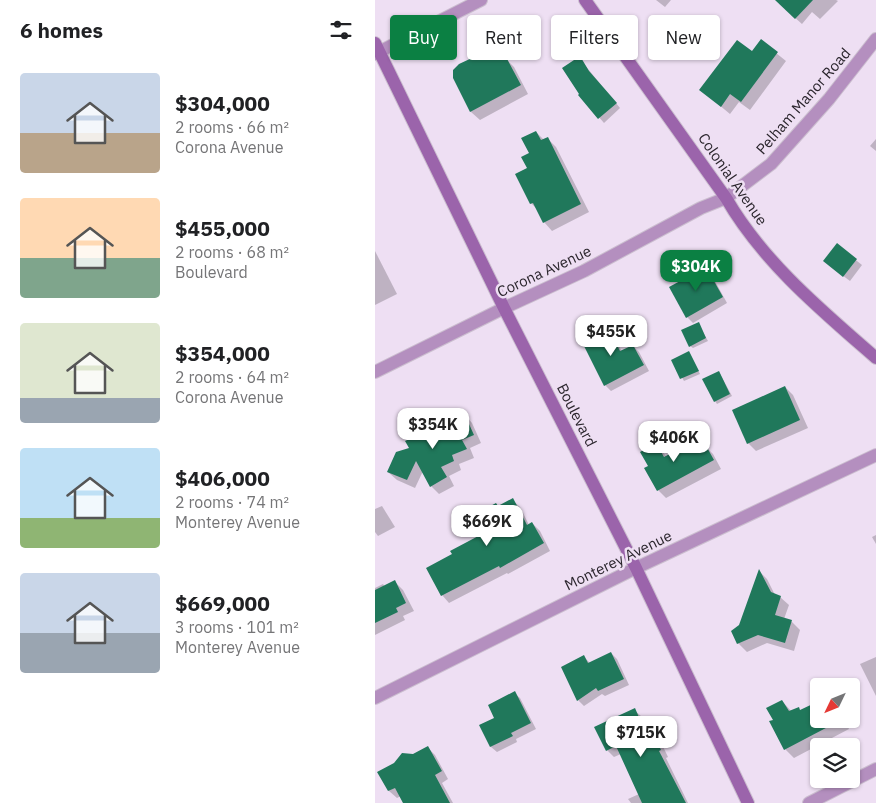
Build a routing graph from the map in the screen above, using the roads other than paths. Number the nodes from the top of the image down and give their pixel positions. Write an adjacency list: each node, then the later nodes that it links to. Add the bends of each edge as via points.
1 (481, 0): 4 (street)
2 (585, 0): 5 (street, Colonial Avenue)
3 (876, 39): 5 (street, Pelham Manor Road, via 829,99 771,164)
4 (377, 50): 6 (street, Boulevard)
5 (726, 198): 6 (street, Corona Avenue); 7 (street, Colonial Avenue, via 740,222 803,293)
6 (504, 308): 8 (street, Corona Avenue); 10 (street, Boulevard)
7 (876, 358)
8 (375, 372)
9 (876, 455): 10 (street, Monterey Avenue)
10 (636, 568): 11 (street, Monterey Avenue); 13 (street, Boulevard)
11 (375, 698)
12 (876, 770): 14 (street)
13 (748, 803)
14 (809, 803)

